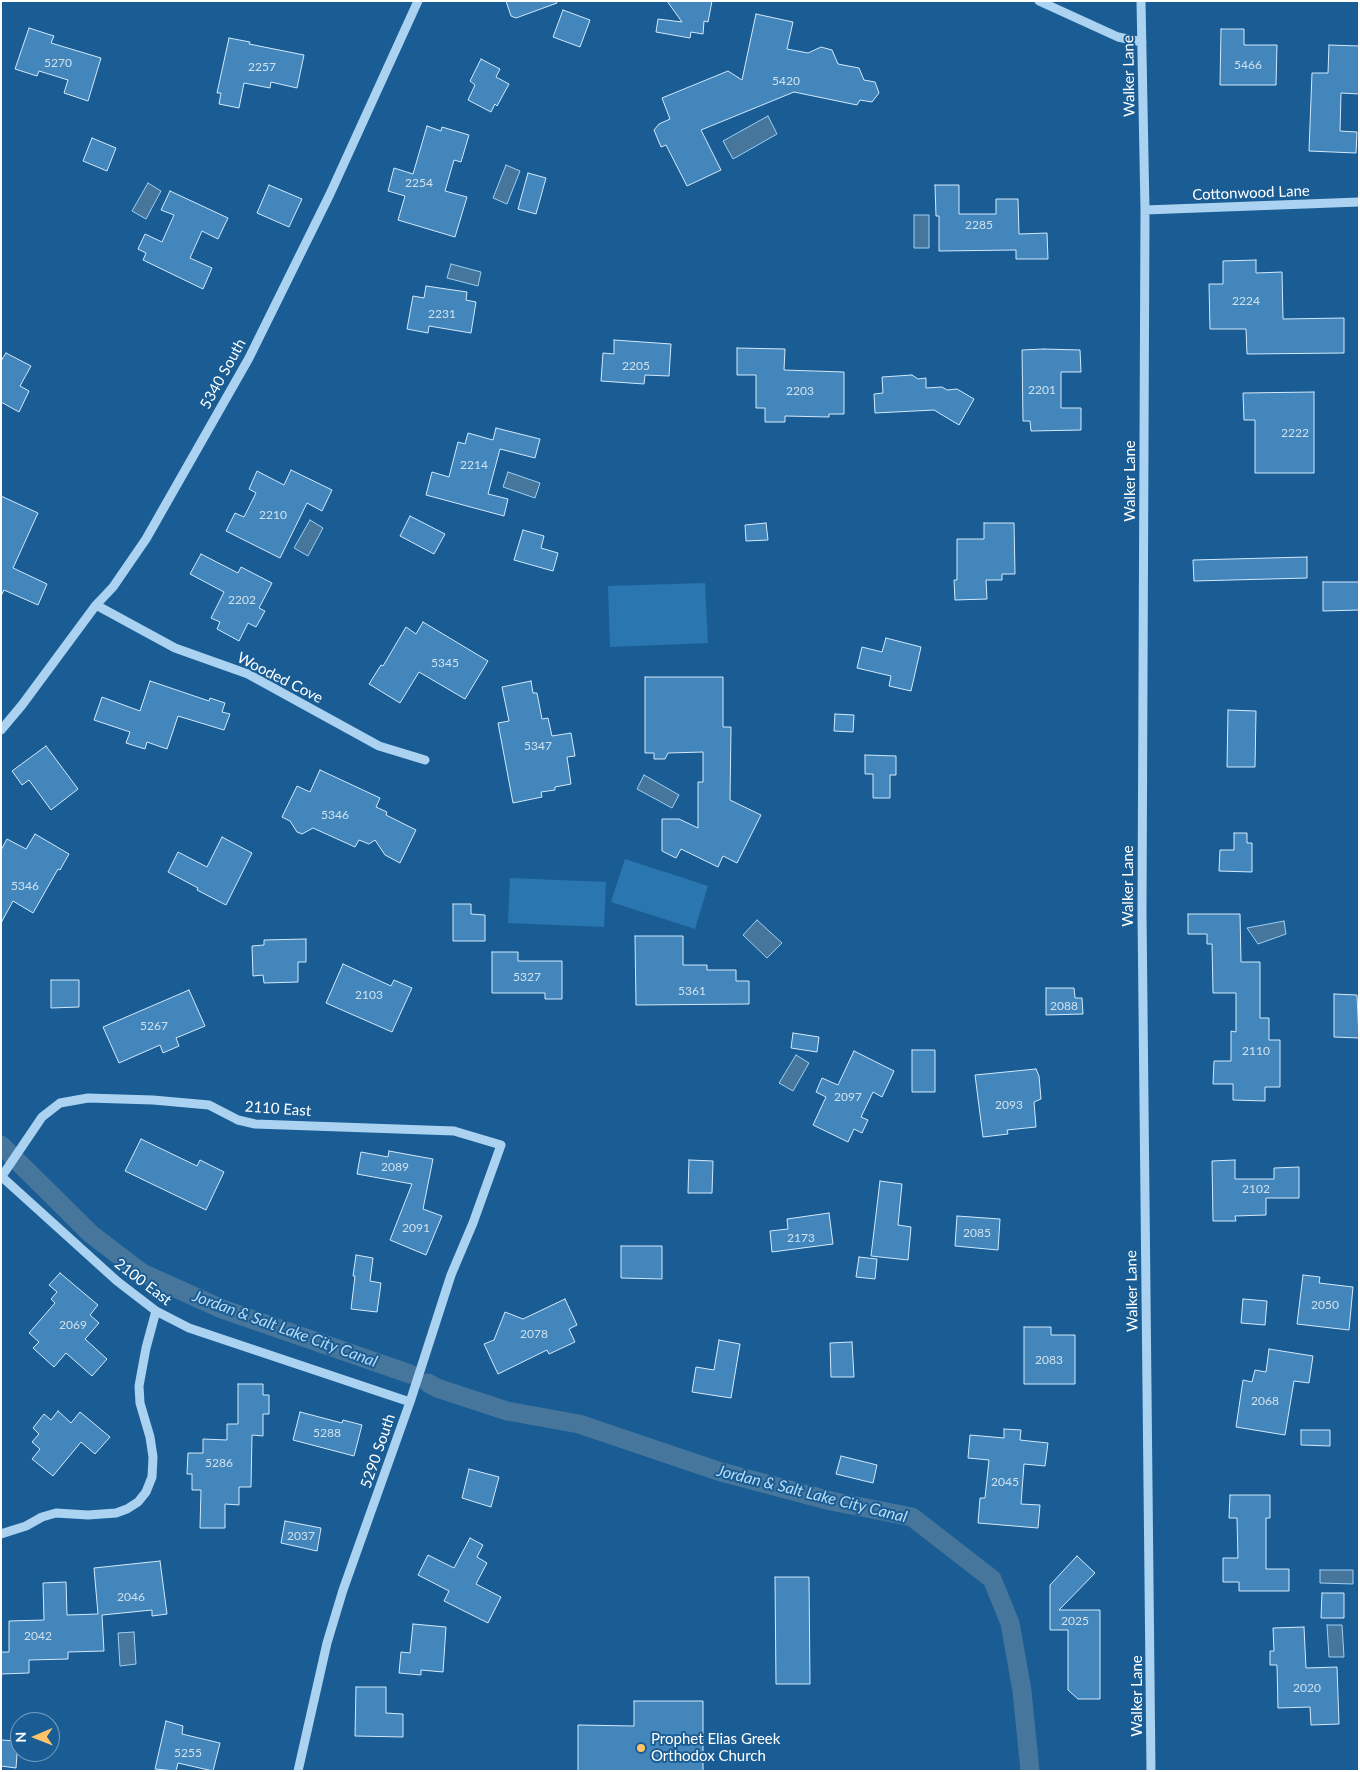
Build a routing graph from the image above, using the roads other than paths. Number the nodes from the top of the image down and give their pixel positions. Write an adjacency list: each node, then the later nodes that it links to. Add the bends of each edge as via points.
1 (418, 1): 7 (street, 5340 South, via 330,194 249,358 146,538 113,587)
2 (1039, 1): 4 (street, via 1118,37)
3 (1141, 1): 4 (street, Walker Lane)
4 (1142, 42): 6 (street, Walker Lane)
5 (1359, 202): 6 (street, Cottonwood Lane)
6 (1145, 210): 16 (street, Walker Lane, via 1142,912)
7 (96, 605): 8 (street, 5340 South); 9 (street, Wooded Cove, via 175,648 248,674 379,746)
8 (1, 730)
9 (425, 760)
10 (501, 1146): 11 (street, 2110 East, via 454,1132 255,1124 238,1120 209,1105 88,1098 60,1103 42,1117); 13 (street, 5290 South, via 451,1275)
11 (1, 1176): 12 (street, 2100 East)
12 (156, 1312): 13 (street, 2100 East, via 189,1328); 14 (street, via 139,1386 153,1457 152,1477 146,1492 138,1502 116,1513 56,1513)
13 (410, 1402): 15 (street, 5290 South, via 343,1590 314,1696)
14 (1, 1534)
15 (298, 1771)
16 (1151, 1771)

